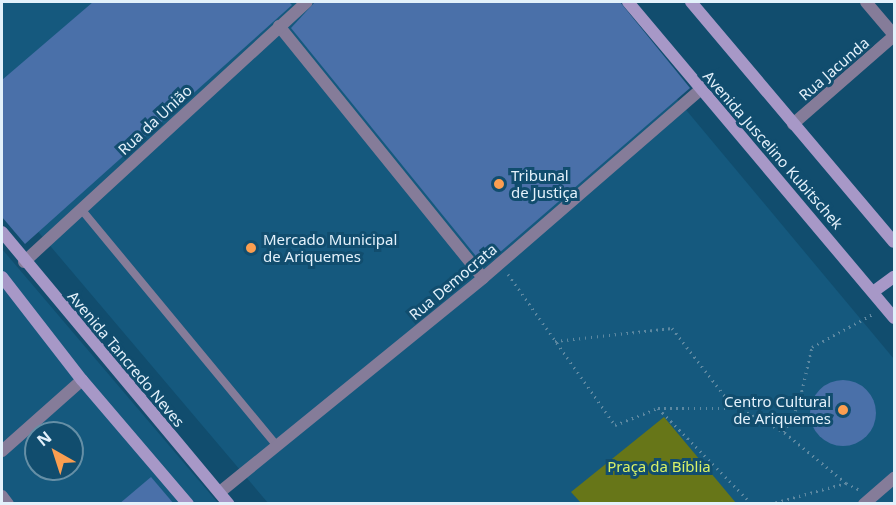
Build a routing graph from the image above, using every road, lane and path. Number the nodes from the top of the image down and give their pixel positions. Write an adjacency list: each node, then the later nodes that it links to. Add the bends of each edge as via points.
1 (307, 2): 5 (street, Rua da União)
2 (628, 2): 7 (main road, Avenida Juscelino Kubitschek)
3 (691, 2): 8 (main road, Avenida Juscelino Kubitschek)
4 (866, 2): 6 (street)
5 (279, 26): 9 (street, Rua da União); 16 (street)
6 (894, 35): 8 (street, Rua Jacunda)
7 (701, 89): 13 (street, Rua Democrata); 17 (main road, Avenida Juscelino Kubitschek)
8 (793, 124): 11 (main road, Avenida Juscelino Kubitschek)
9 (81, 208): 12 (street, Rua da União); 24 (lane)
10 (2, 232): 12 (main road, Avenida Tancredo Neves)
11 (894, 242)
12 (24, 262): 28 (main road, Avenida Tancredo Neves)
13 (500, 263): 16 (street, Rua Democrata); 19 (path)
14 (2, 277): 20 (main road)
15 (894, 277): 17 (main road)
16 (483, 278): 24 (street, Rua Democrata)
17 (873, 292): 18 (main road, Avenida Juscelino Kubitschek)
18 (892, 313): 23 (path, via 812,347 799,403)
19 (555, 341): 21 (path, via 615,425); 22 (path, via 672,328 731,404)
20 (82, 380): 25 (street); 32 (main road)
21 (658, 408): 22 (path); 34 (path)
22 (739, 408): 23 (path)
23 (784, 432): 27 (path)
24 (277, 446): 28 (street, Rua Democrata)
25 (2, 451)
26 (894, 478): 30 (street)
27 (846, 483): 30 (path); 35 (path)
28 (220, 492): 33 (main road, Avenida Tancredo Neves)
29 (2, 496): 31 (street)
30 (868, 500)
31 (8, 504)
32 (188, 504)
33 (229, 504)
34 (752, 504)
35 (770, 504)

